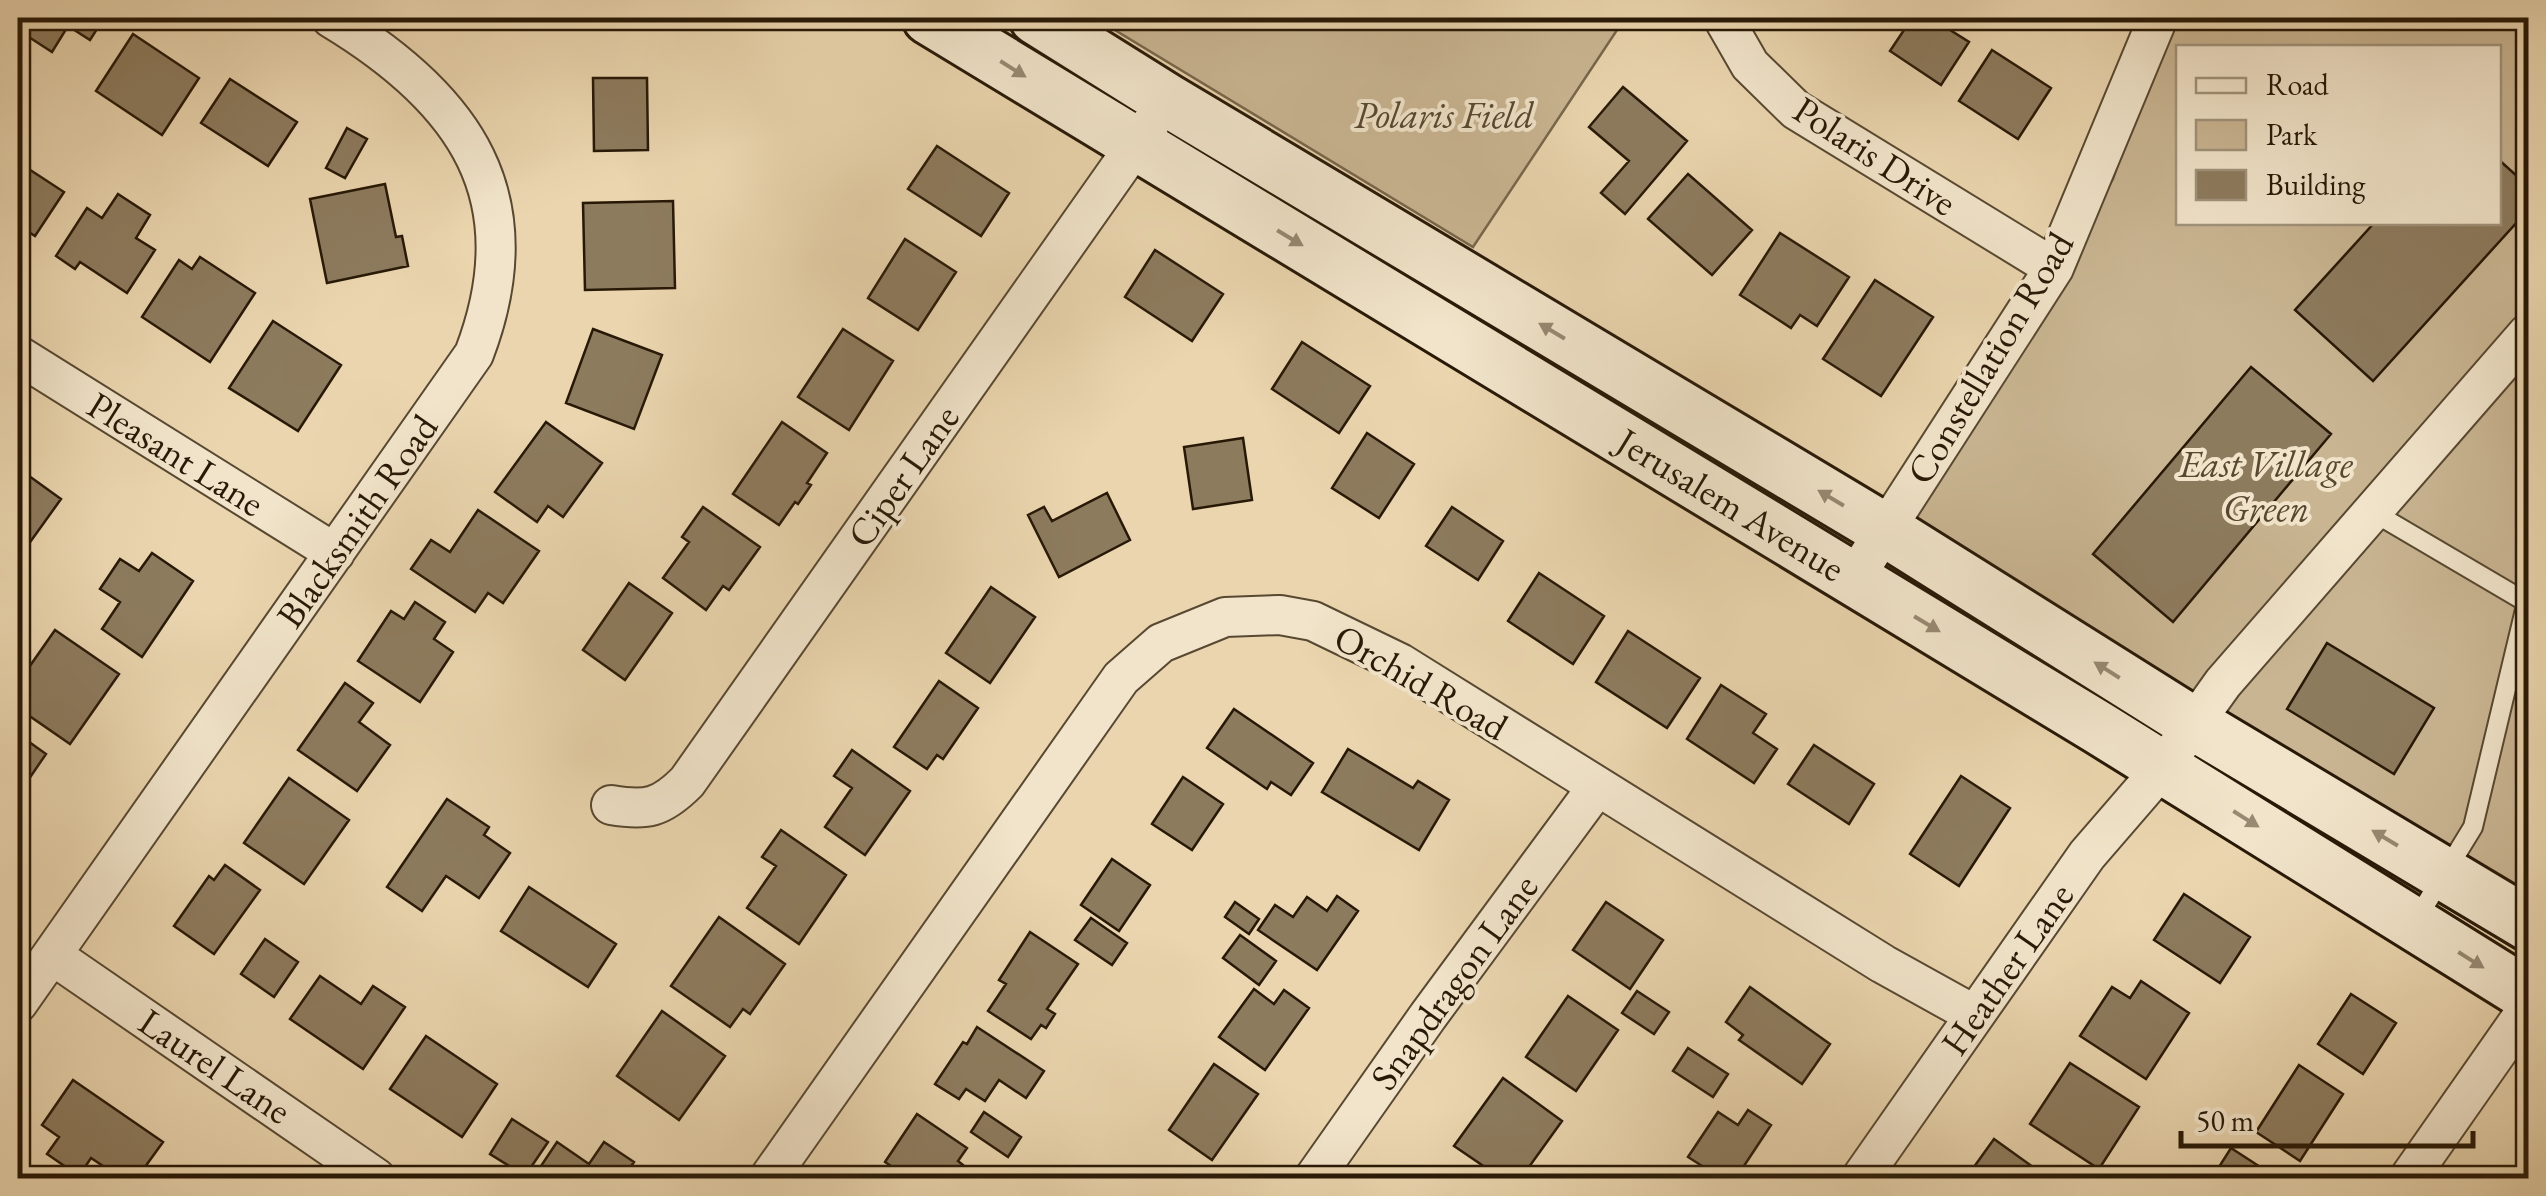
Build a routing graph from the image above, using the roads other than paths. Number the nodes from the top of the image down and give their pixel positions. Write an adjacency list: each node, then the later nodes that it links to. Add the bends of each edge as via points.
1 (930, 18): 7 (main road, Jerusalem Avenue, one-way to 7)
2 (1036, 18): 6 (main road, Jerusalem Avenue)
3 (1723, 18): 8 (street, Polaris Drive, via 1750,66 1796,110)
4 (2158, 18): 8 (street, Constellation Road)
5 (346, 21): 13 (street, Blacksmith Road, via 434,95 460,127 491,197 497,267 474,354)
6 (1167, 100): 7 (street, Ciper Lane); 12 (main road, Jerusalem Avenue, one-way to 6)
7 (1136, 144): 14 (main road, Jerusalem Avenue, one-way to 14); 19 (street, Ciper Lane, via 687,782 660,804)
8 (2054, 268): 12 (street, Constellation Road)
9 (2528, 333): 11 (street)
10 (18, 355): 13 (street, Pleasant Lane)
11 (2373, 512): 15 (lane); 16 (street)
12 (1885, 530): 14 (street, Constellation Road); 16 (main road, Jerusalem Avenue, one-way to 12)
13 (335, 553): 23 (street, Blacksmith Road)
14 (1854, 580): 17 (main road, Jerusalem Avenue, one-way to 17)
15 (2527, 599): 20 (lane, via 2472,827)
16 (2194, 724): 17 (street); 20 (main road, Jerusalem Avenue, one-way to 16)
17 (2163, 767): 21 (main road, Jerusalem Avenue, one-way to 21); 27 (street, Heather Lane, via 2087,855)
18 (1596, 787): 27 (street, Orchid Road); 29 (street, Orchid Road, via 1400,664 1313,621 1225,617 1161,643 1121,678); 30 (street, Snapdragon Lane)
19 (611, 804)
20 (2444, 874): 21 (lane); 22 (main road, Jerusalem Avenue)
21 (2413, 924): 24 (main road, Jerusalem Avenue, one-way to 24)
22 (2528, 924)
23 (52, 954): 25 (street, Blacksmith Road); 28 (street, Laurel Lane)
24 (2528, 995)
25 (18, 1003)
26 (2528, 1008): 32 (street)
27 (1976, 1015): 31 (street, Heather Lane)
28 (376, 1178)
29 (769, 1178)
30 (1314, 1178)
31 (1861, 1178)
32 (2408, 1178)

